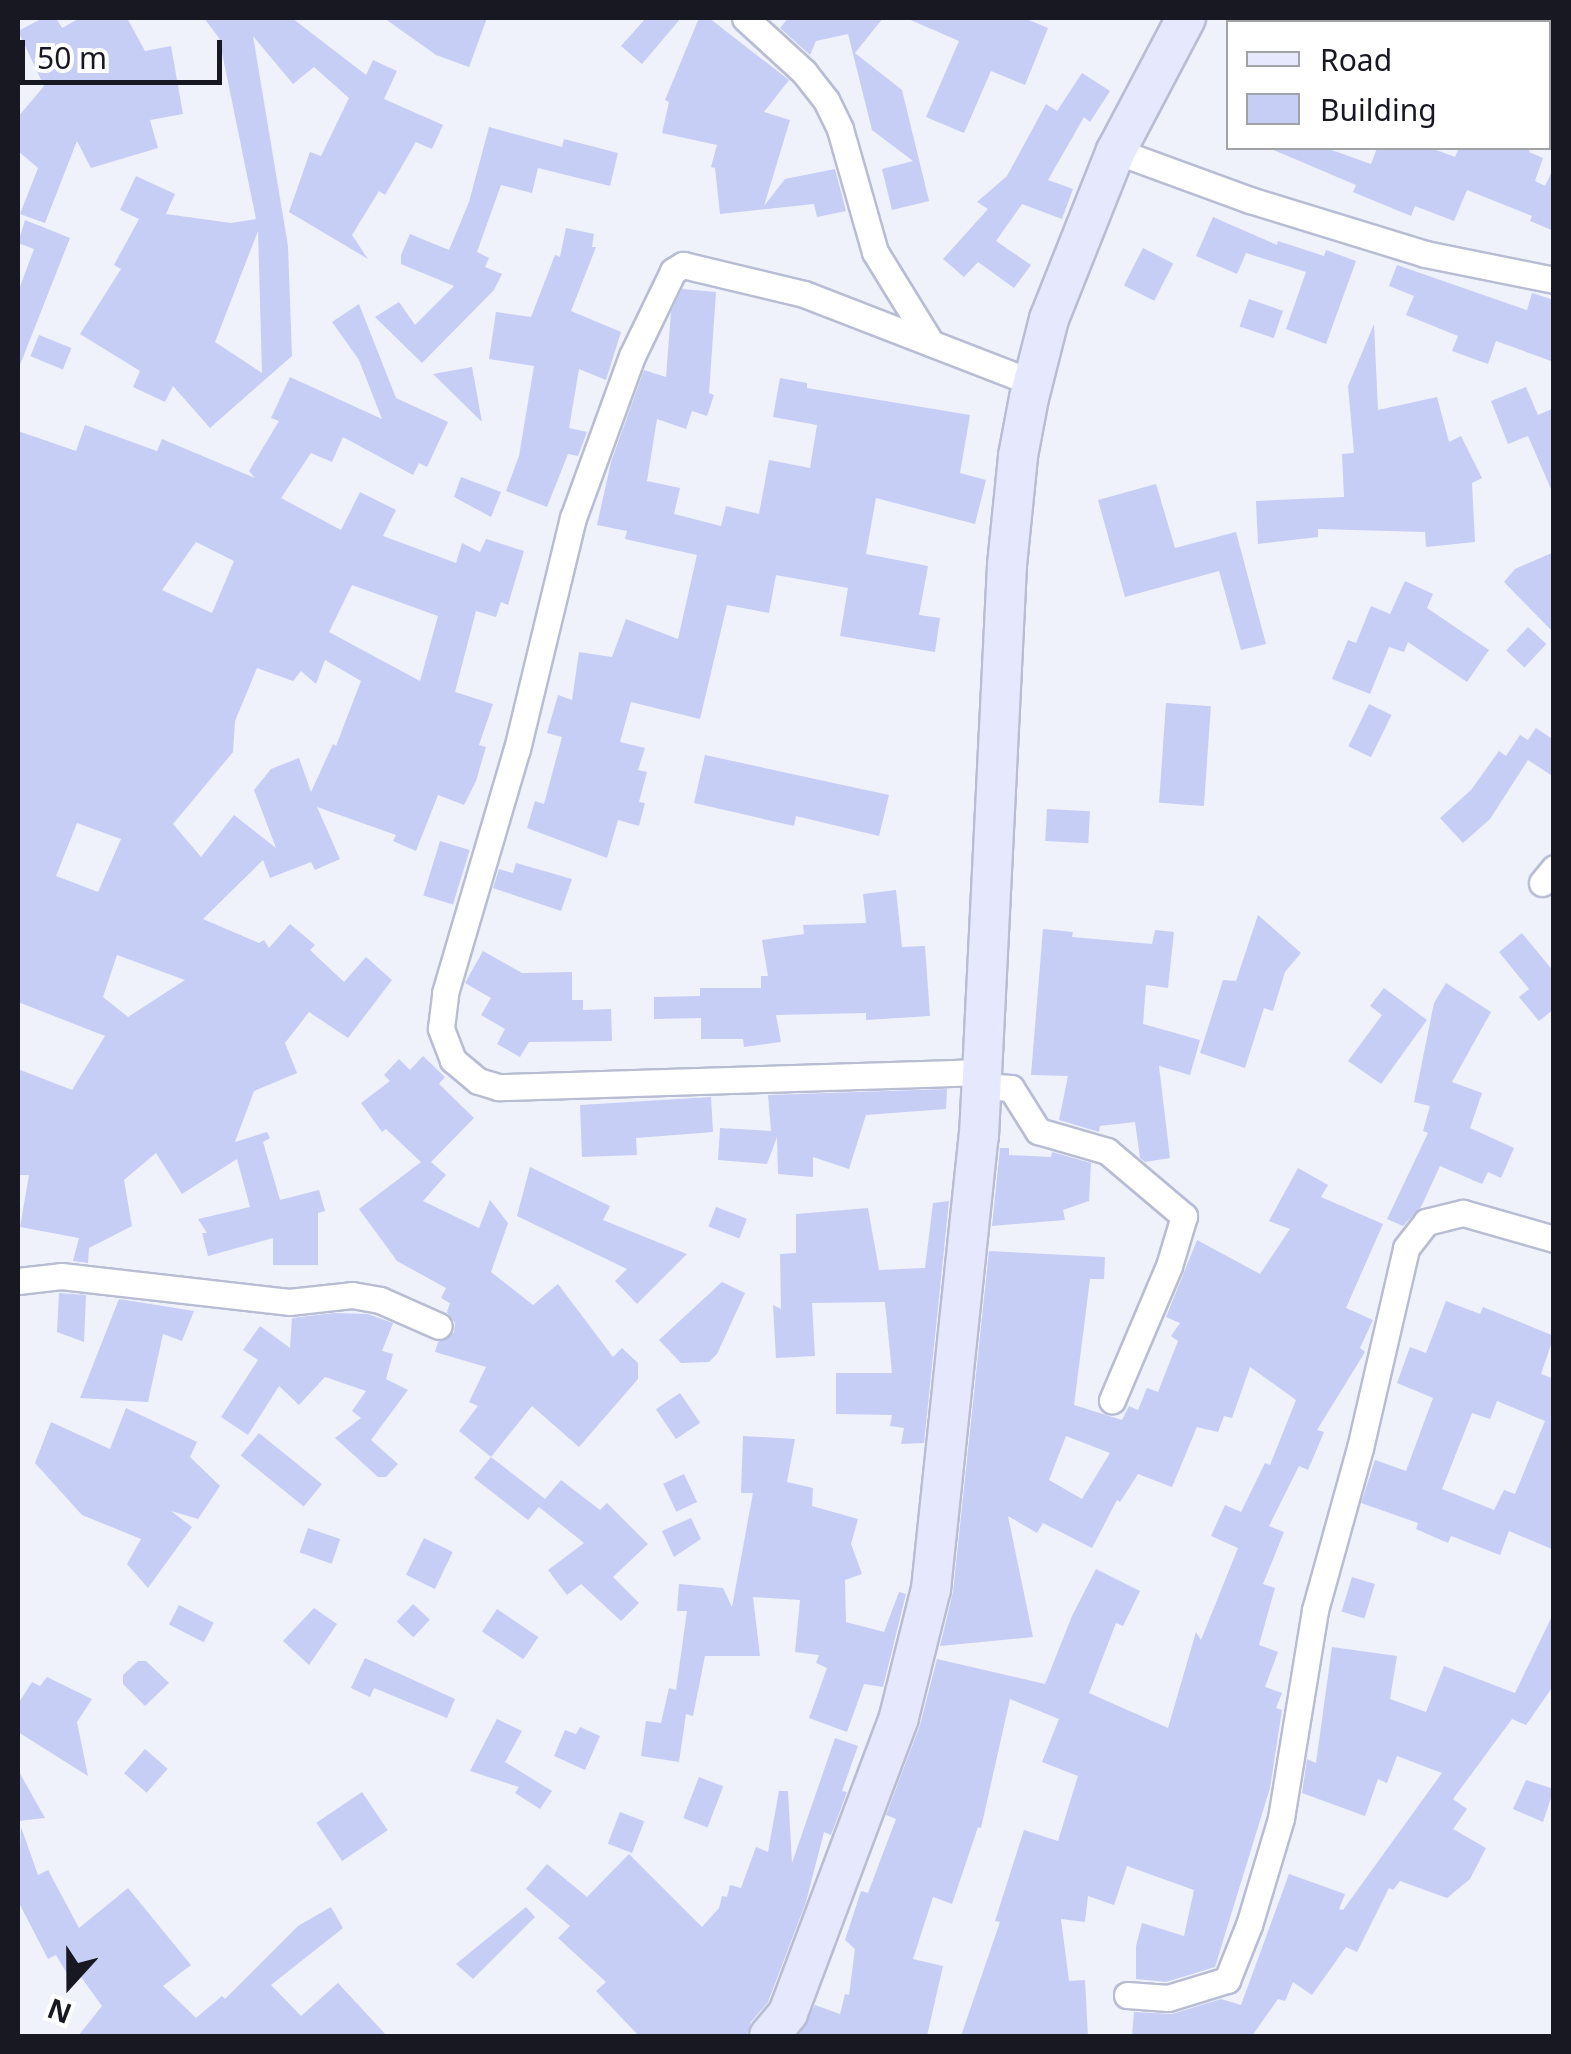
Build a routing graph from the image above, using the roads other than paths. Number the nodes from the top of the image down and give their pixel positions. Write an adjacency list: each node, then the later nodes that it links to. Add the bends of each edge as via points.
1 (744, 18): 5 (street, via 826,100 875,252)
2 (1186, 18): 3 (street)
3 (1116, 151): 4 (street, via 1425,254); 6 (street, via 1048,319)
4 (1554, 280)
5 (931, 343): 6 (street); 7 (street, via 804,294 683,265 672,271 632,356 573,518 441,1028 453,1060 478,1082 498,1087)
6 (1033, 382): 7 (street, via 1007,566)
7 (982, 1079): 11 (street, via 1010,1088 1038,1131 1107,1150 1184,1216); 13 (street, via 949,1441 920,1638 899,1717 788,2013)
8 (1554, 1239): 12 (street, via 1462,1213 1426,1222 1406,1248 1315,1610 1281,1818 1249,1925 1227,1980 1168,1998)
9 (18, 1281): 10 (street, via 61,1276 289,1302 352,1295)
10 (438, 1326)
11 (1112, 1400)
12 (1127, 1995)
13 (768, 2036)

